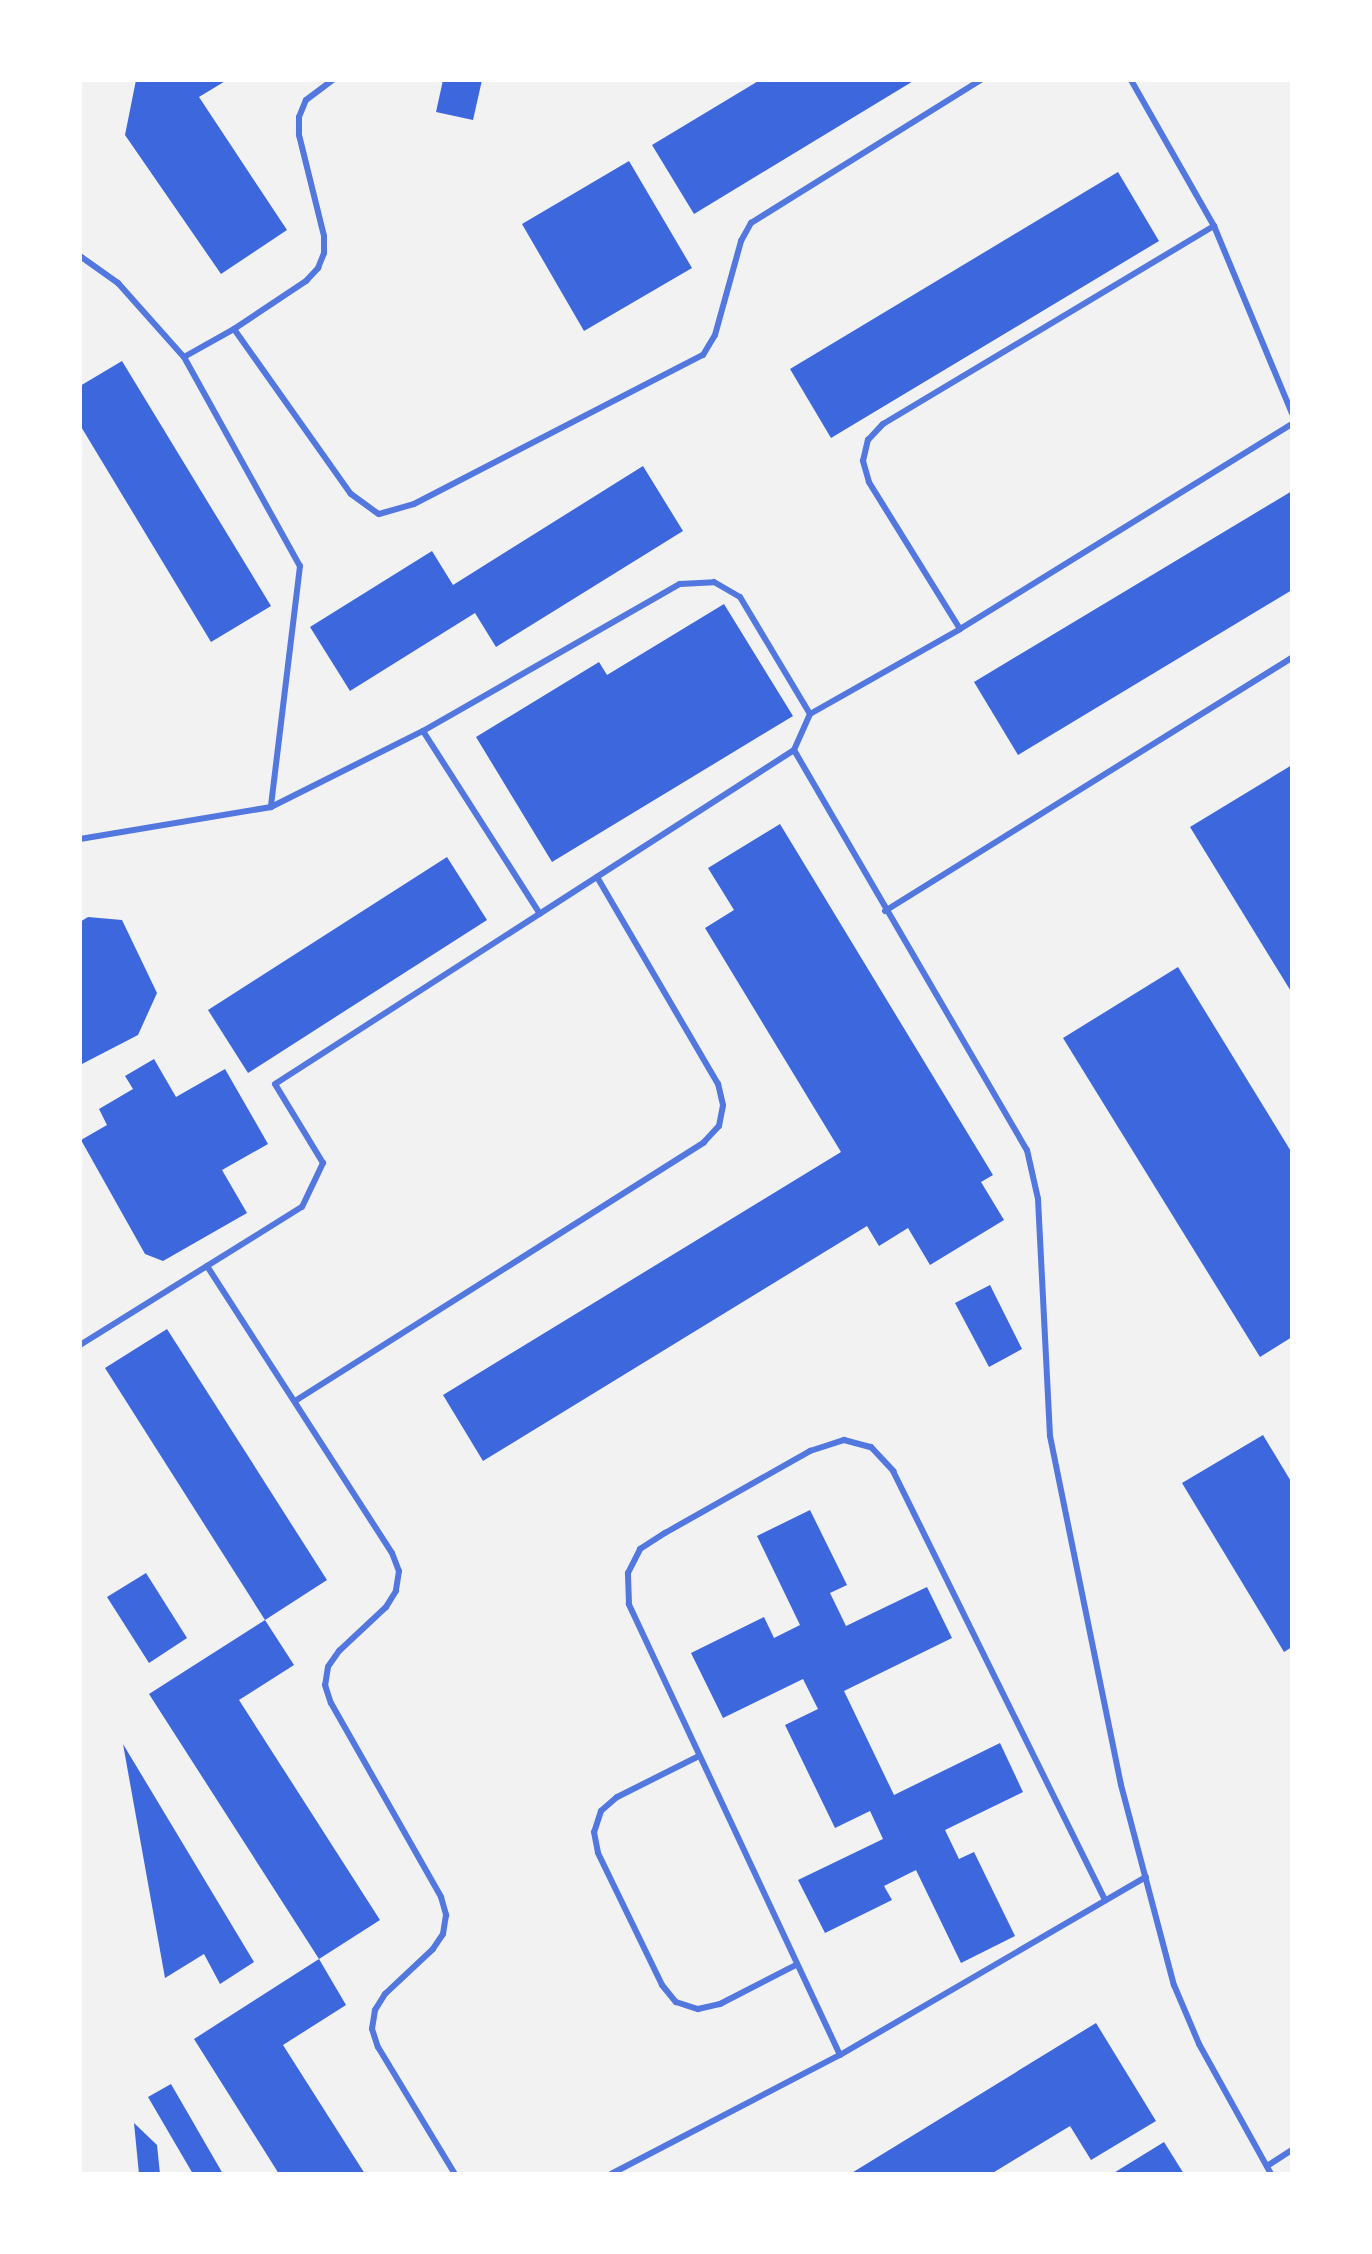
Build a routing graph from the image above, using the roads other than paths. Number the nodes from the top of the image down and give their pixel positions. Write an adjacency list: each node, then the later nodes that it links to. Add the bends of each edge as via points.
1 (333, 80): 6 (lane, via 306,100 299,117 324,253 306,281)
2 (981, 80): 6 (lane, via 751,223 741,241 715,335 703,355 414,504 379,514 351,494)
3 (1131, 80): 4 (lane)
4 (1214, 226): 8 (lane); 10 (lane, via 883,424 868,440 863,461 869,482)
5 (80, 256): 7 (lane, via 118,283)
6 (234, 329): 7 (lane)
7 (184, 357): 15 (lane, via 300,566)
8 (1292, 413)
9 (1292, 424): 10 (lane)
10 (960, 629): 12 (lane)
11 (1292, 658): 18 (lane)
12 (810, 714): 13 (lane, via 740,597 714,582 680,584); 14 (lane)
13 (423, 731): 15 (lane); 19 (lane)
14 (794, 750): 17 (lane); 18 (lane)
15 (271, 807): 16 (lane)
16 (80, 839)
17 (597, 877): 19 (lane); 22 (lane, via 718,1084 723,1105 719,1126 704,1142)
18 (885, 911): 24 (lane, via 1016,1128 1035,1175 1050,1436 1121,1785)
19 (540, 914): 20 (lane, via 275,1084 323,1163 302,1207)
20 (207, 1266): 21 (lane); 22 (lane)
21 (80, 1345)
22 (295, 1401): 30 (lane, via 399,1571 386,1607 339,1651 328,1667 325,1685 446,1915 433,1949 385,1994 372,2029)
23 (699, 1756): 25 (lane, via 629,1604 628,1573 640,1549 810,1451 844,1440 871,1447 893,1471); 26 (lane); 26 (lane, via 617,1797 601,1811 594,1832 598,1853 662,1985 676,2002 698,2009 720,2004)
24 (1146, 1877): 25 (lane); 29 (lane, via 1174,1985 1199,2044)
25 (1105, 1900): 27 (lane)
26 (796, 1965): 27 (lane)
27 (840, 2055): 31 (lane)
28 (1292, 2150): 29 (lane)
29 (1267, 2166): 32 (lane)
30 (455, 2174)
31 (611, 2174)
32 (1271, 2174)

